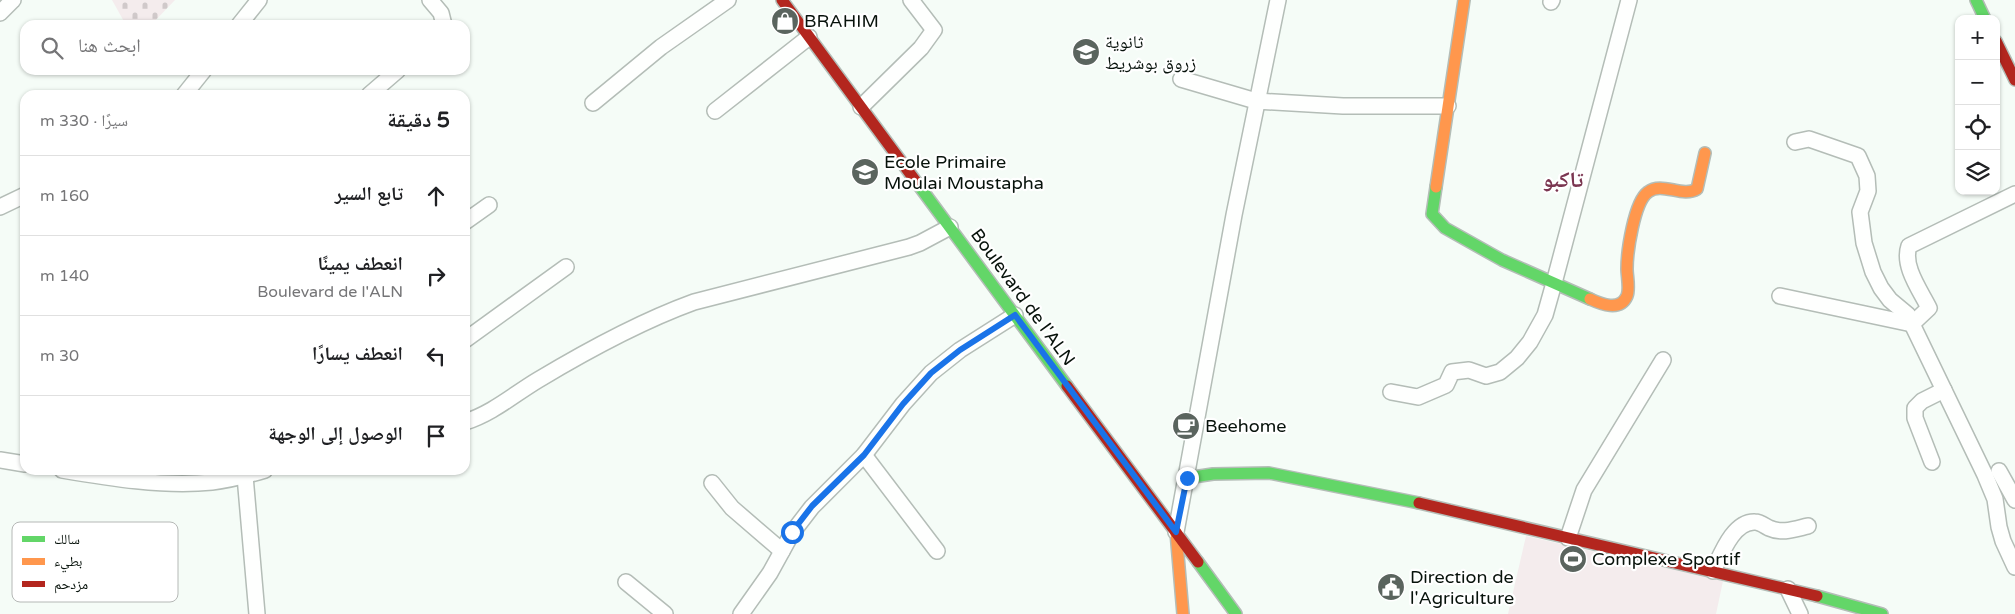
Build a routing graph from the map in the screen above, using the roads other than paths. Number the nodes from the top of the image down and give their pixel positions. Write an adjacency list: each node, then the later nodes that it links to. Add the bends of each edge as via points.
1 (13, 0): 11 (street)
2 (259, 0): 13 (street)
3 (430, 0): 14 (street)
4 (728, 0): 24 (street, via 661,47)
5 (782, 0): 15 (street, Boulevard de l'ALN)
6 (911, 0): 26 (street, via 934,30 921,48)
7 (1278, 0): 23 (street)
8 (1464, 0): 25 (street)
9 (1629, 0): 37 (street)
10 (1976, 0): 12 (street)
11 (0, 13)
12 (1983, 15)
13 (243, 20)
14 (443, 20)
15 (809, 36): 26 (street, Boulevard de l'ALN); 27 (street)
16 (2000, 49): 20 (street)
17 (200, 75): 21 (street)
18 (392, 75): 22 (street)
19 (1181, 79): 23 (street)
20 (2015, 80)
21 (188, 90)
22 (375, 90)
23 (1256, 101): 25 (street, via 1344,106); 54 (street)
24 (593, 103)
25 (1448, 106): 37 (street, via 1432,214 1445,228 1502,260)
26 (862, 108): 35 (street, Boulevard de l'ALN)
27 (715, 111)
28 (1795, 142): 40 (street, via 1809,139 1858,156 1867,176 1868,191 1860,212 1864,243 1885,294 1908,315)
29 (1705, 153): 37 (street, via 1696,189 1692,192 1662,188 1647,193 1627,254 1628,295 1620,305 1611,307 1598,303)
30 (2015, 194): 40 (street, via 1909,246 1906,254 1908,265 1929,308)
31 (20, 197): 32 (street)
32 (1, 203)
33 (489, 204): 34 (street)
34 (470, 218)
35 (950, 227): 39 (street, Boulevard de l'ALN); 45 (street, via 909,247 668,311 619,333)
36 (566, 267): 41 (street)
37 (1554, 283): 44 (street, via 1544,315 1530,342 1500,372 1486,376 1469,370 1452,372 1446,385 1418,397)
38 (1780, 296): 40 (street)
39 (1015, 315): 46 (street, via 931,373); 58 (street, Boulevard de l'ALN)
40 (1912, 324): 43 (street)
41 (470, 336)
42 (1663, 360): 59 (street, via 1584,490)
43 (1944, 390): 48 (street, via 1915,408 1915,418); 62 (street, via 1992,491 2003,541)
44 (1391, 392)
45 (470, 421)
46 (864, 455): 60 (street); 61 (street, via 812,506)
47 (0, 460): 49 (street)
48 (1932, 462)
49 (20, 463)
50 (1999, 471): 56 (street)
51 (91, 475): 53 (street, via 171,483 212,482)
52 (248, 475): 53 (street)
53 (245, 476): 66 (street)
54 (1187, 478): 58 (street); 59 (street, via 1269,473 1406,500)
55 (712, 483): 61 (street, via 732,508)
56 (2015, 500)
57 (1808, 526): 63 (street, via 1784,531 1757,522 1746,523 1736,532)
58 (1176, 532): 69 (street); 70 (street, Boulevard de l'ALN)
59 (1568, 538): 63 (street)
60 (937, 550)
61 (782, 551): 68 (street)
62 (2015, 567)
63 (1713, 571): 65 (street)
64 (626, 582): 67 (street)
65 (1788, 589): 71 (street); 72 (street)
66 (257, 614)
67 (665, 614)
68 (741, 614)
69 (1183, 614)
70 (1236, 614)
71 (1800, 614)
72 (1882, 614)

